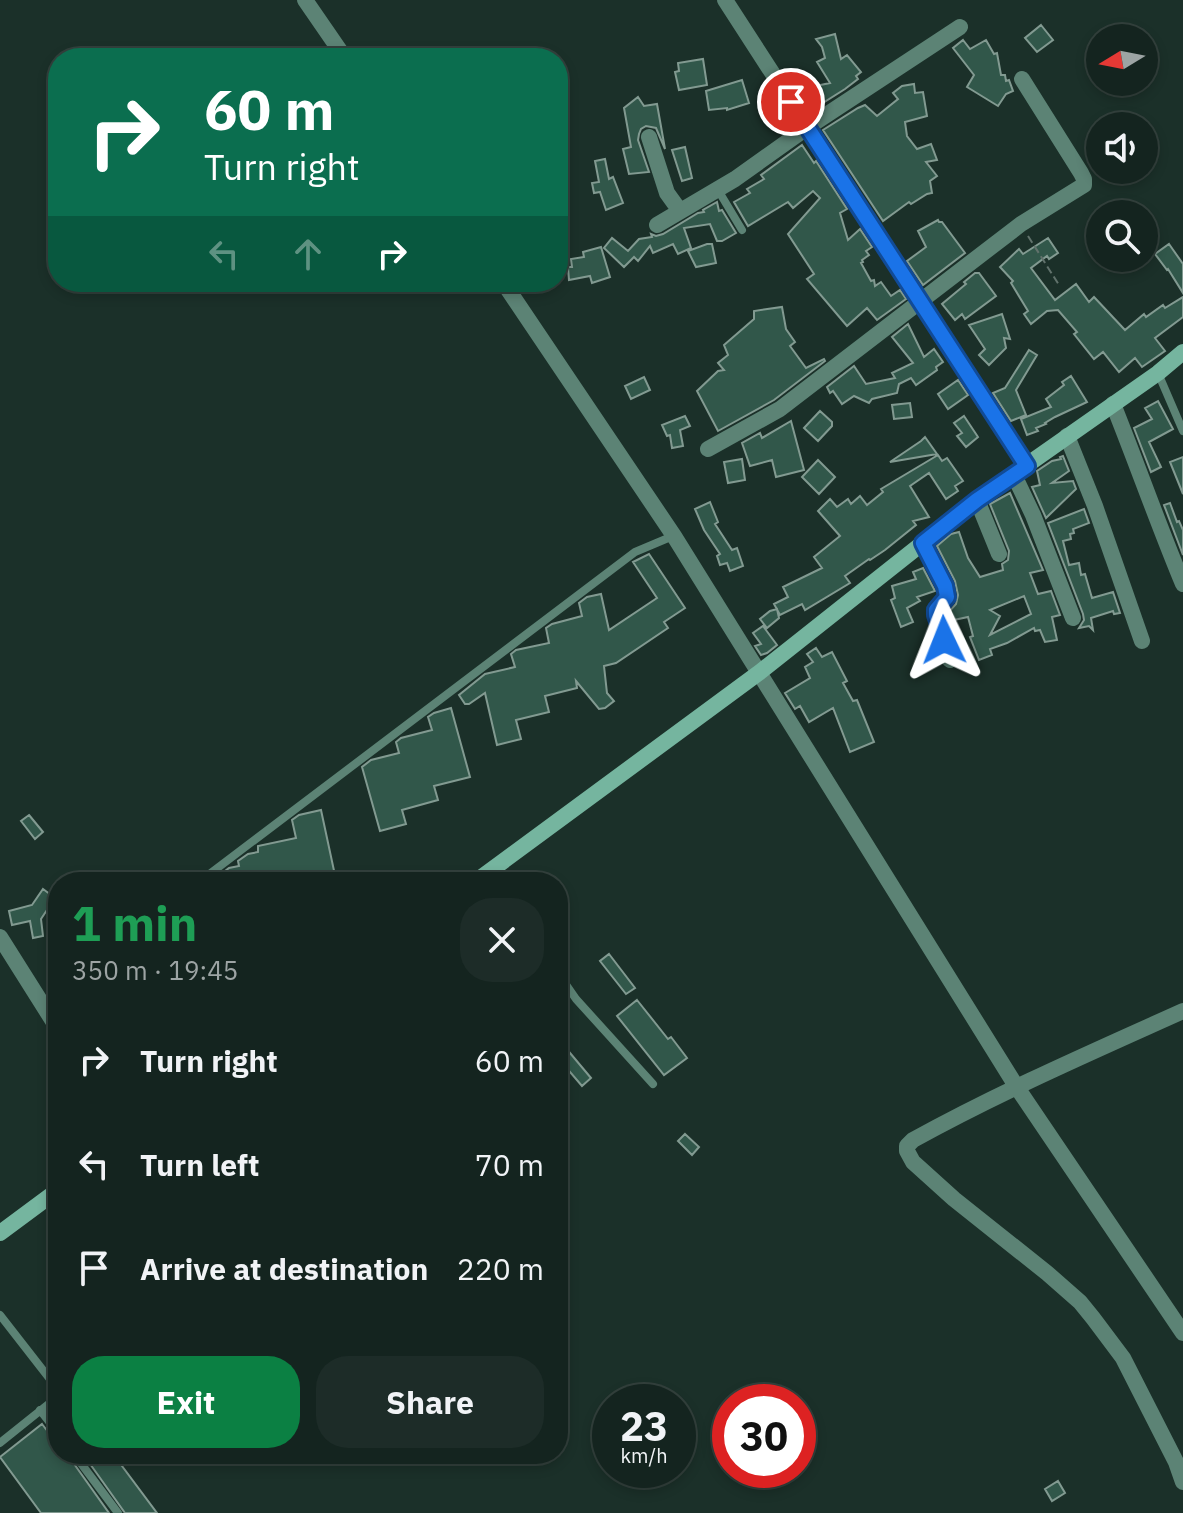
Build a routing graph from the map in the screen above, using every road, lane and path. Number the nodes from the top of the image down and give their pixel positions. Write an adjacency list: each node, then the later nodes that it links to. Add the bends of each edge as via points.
1 (305, 0): 4 (street)
2 (725, 0): 6 (street)
3 (960, 27): 6 (street)
4 (338, 48)
5 (1022, 79): 10 (street, via 1084,185)
6 (808, 127): 8 (street); 15 (street)
7 (649, 137): 9 (street, via 667,193)
8 (717, 189): 9 (street); 12 (lane)
9 (680, 211): 11 (street)
10 (1021, 224): 13 (path); 15 (street)
11 (657, 225)
12 (742, 230)
13 (1059, 285)
14 (510, 292): 24 (street)
15 (919, 301): 21 (street, via 780,409); 22 (street)
16 (1183, 352): 17 (street)
17 (1158, 373): 18 (street); 19 (lane)
18 (1113, 404): 20 (street); 27 (street)
19 (1183, 431)
20 (1067, 436): 22 (street); 29 (street)
21 (708, 449)
22 (1021, 470): 23 (street); 28 (street)
23 (977, 500): 25 (street); 26 (street)
24 (674, 536): 31 (street); 32 (lane, via 635,552)
25 (923, 543): 30 (street, via 945,586 947,597 936,615); 31 (street)
26 (999, 554)
27 (1183, 584)
28 (1073, 618)
29 (1142, 641)
30 (950, 660)
31 (760, 672): 33 (street); 39 (street)
32 (212, 872)
33 (493, 872)
34 (0, 937): 37 (street)
35 (568, 987): 38 (lane)
36 (1183, 1011): 39 (street)
37 (48, 1013)
38 (653, 1084)
39 (1016, 1086): 43 (street); 50 (street, via 913,1140 907,1151 954,1199 1080,1302 1123,1358)
40 (48, 1197): 41 (street)
41 (0, 1233)
42 (0, 1315): 44 (lane)
43 (1183, 1333)
44 (48, 1377)
45 (48, 1404): 46 (lane)
46 (40, 1410): 47 (lane); 48 (lane)
47 (48, 1420)
48 (0, 1443)
49 (81, 1464): 51 (lane)
50 (1183, 1482)
51 (118, 1513)

